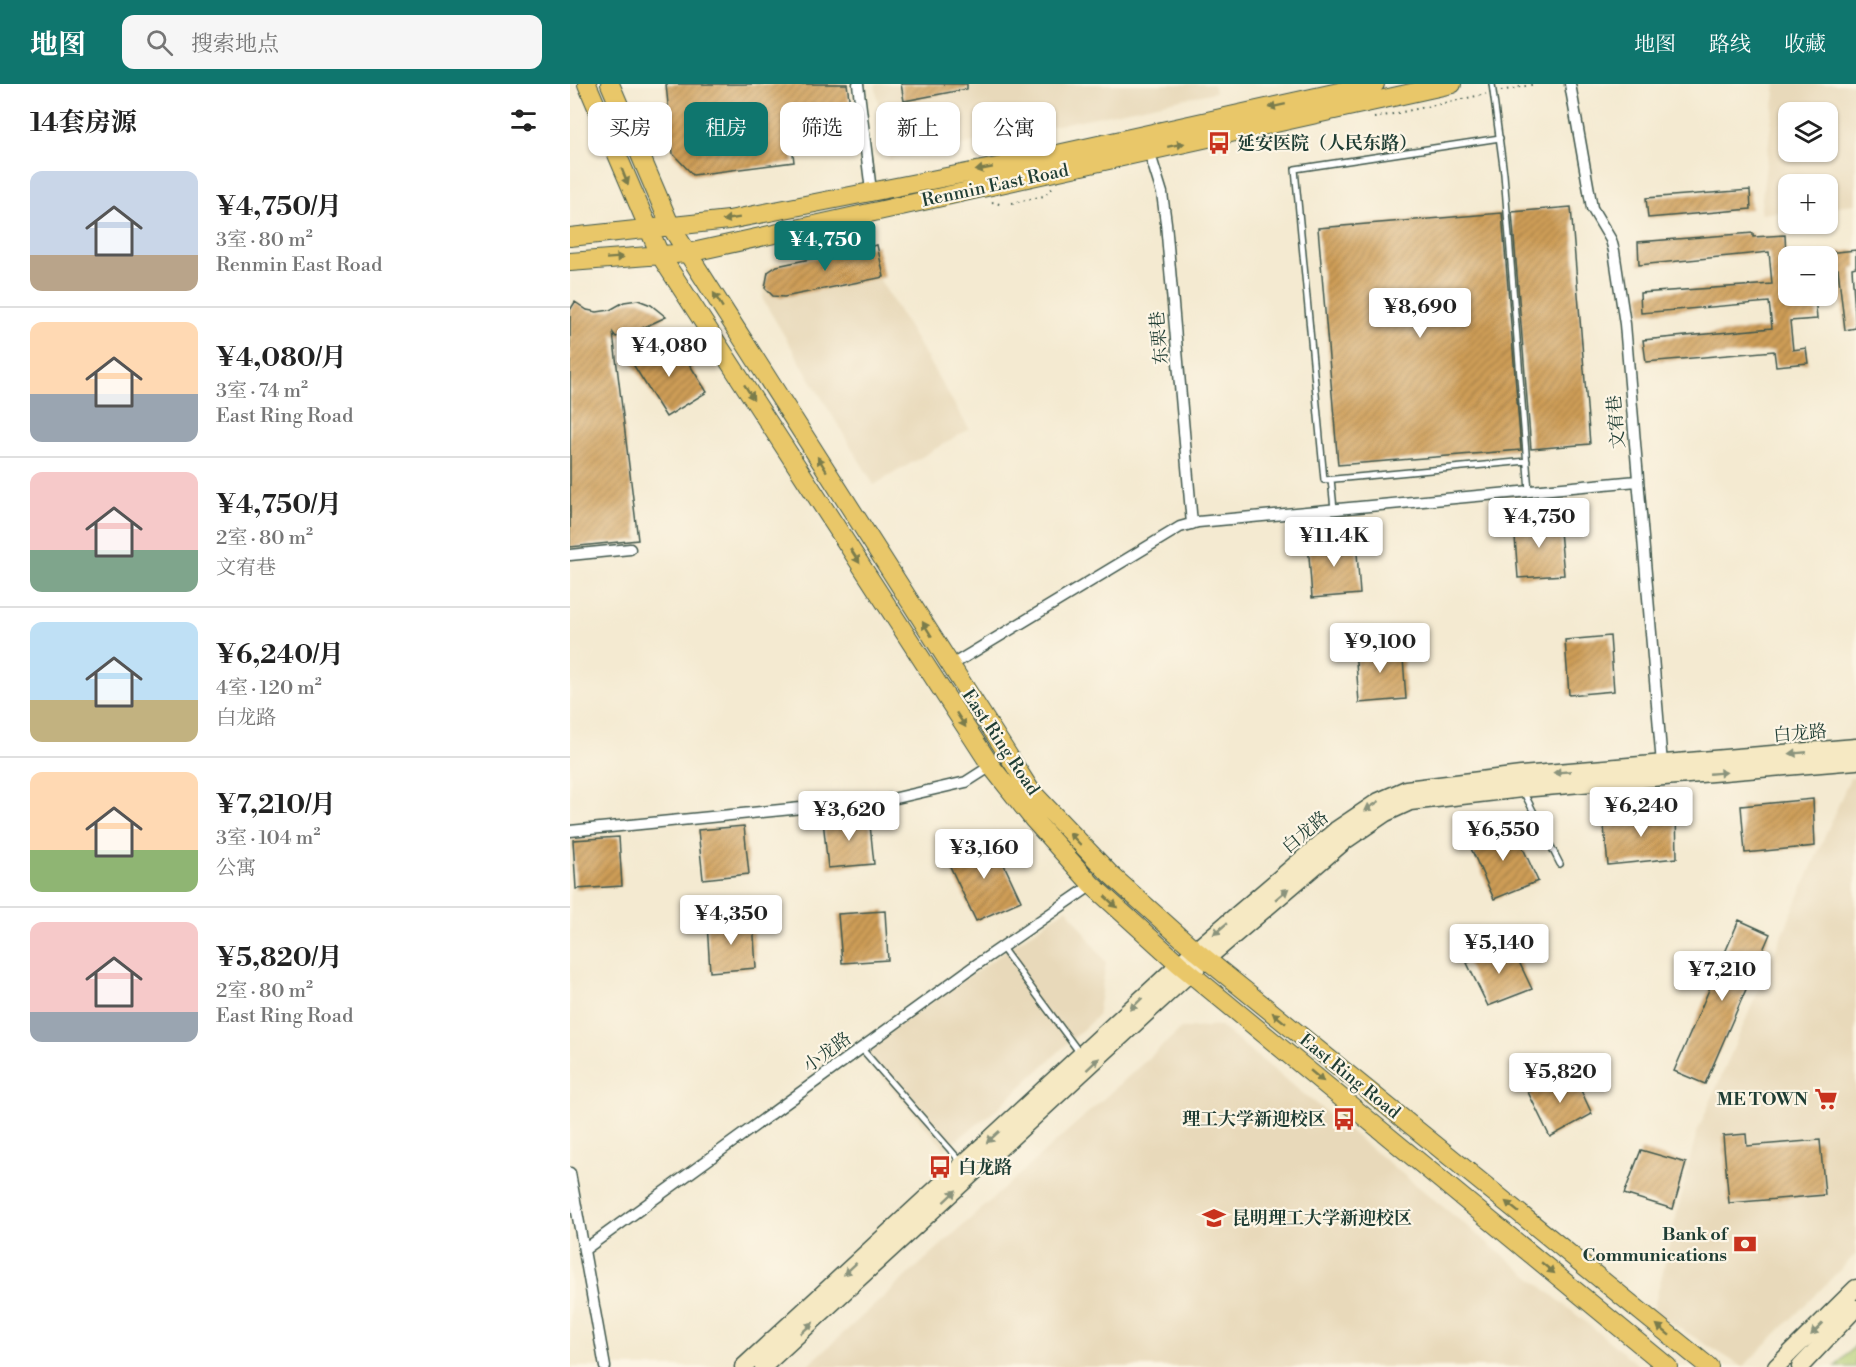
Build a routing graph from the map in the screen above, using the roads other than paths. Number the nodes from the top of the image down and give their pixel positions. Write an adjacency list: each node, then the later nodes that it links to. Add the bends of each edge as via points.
1 (587, 84): 12 (main road, East Ring Road, one-way to 12)
2 (610, 84): 11 (main road, East Ring Road)
3 (858, 84): 10 (street)
4 (1375, 84): 10 (main road, Renmin East Road, one-way to 10)
5 (1452, 84): 9 (main road, Renmin East Road, one-way to 5)
6 (1492, 84): 8 (lane)
7 (1570, 84): 19 (street, 文宥巷, via 1592,208 1614,251 1625,324)
8 (1500, 138): 17 (lane); 18 (lane, via 1295,169 1324,480)
9 (1149, 151): 14 (main road, Renmin East Road); 22 (street, 东栗巷, via 1162,193 1166,223)
10 (871, 191): 11 (main road, Renmin East Road, one-way to 11, via 729,220)
11 (671, 227): 12 (main road, Renmin East Road); 14 (main road, East Ring Road)
12 (647, 230): 13 (main road, Renmin East Road); 15 (main road, East Ring Road)
13 (570, 237)
14 (688, 253): 15 (main road, Renmin East Road); 25 (main road, East Ring Road, one-way to 14)
15 (660, 255): 16 (main road, Renmin East Road, one-way to 15); 29 (main road, East Ring Road, one-way to 29)
16 (570, 262)
17 (1527, 460): 18 (lane); 20 (lane)
18 (1331, 479): 21 (lane)
19 (1637, 481): 20 (street); 28 (street, 文宥巷)
20 (1529, 491): 21 (street)
21 (1334, 509): 22 (street)
22 (1192, 524): 25 (street, via 1180,527)
23 (630, 549): 24 (street)
24 (570, 555)
25 (950, 666): 35 (main road, East Ring Road, one-way to 25, via 1110,874 1031,791)
26 (1856, 747): 28 (main road, 白龙路, one-way to 28)
27 (1856, 761): 30 (main road, 白龙路, one-way to 27)
28 (1662, 764): 35 (main road, 白龙路, one-way to 35, via 1406,789 1379,801 1336,830)
29 (991, 766): 31 (street, via 966,782 892,799); 33 (main road, East Ring Road)
30 (1522, 789): 32 (lane); 35 (main road, 白龙路, one-way to 30, via 1344,841 1386,813 1410,802)
31 (570, 831)
32 (1560, 864)
33 (1092, 885): 34 (street, 小龙路); 36 (main road, East Ring Road, one-way to 36)
34 (1002, 948): 37 (street, 小龙路); 38 (lane)
35 (1200, 955): 36 (main road, 白龙路); 48 (main road, East Ring Road, one-way to 35)
36 (1184, 969): 38 (main road, 白龙路, one-way to 38); 46 (main road, 白龙路, one-way to 36); 47 (main road, East Ring Road, one-way to 47)
37 (861, 1048): 39 (lane); 41 (street, 小龙路)
38 (1082, 1055): 39 (main road, 白龙路, one-way to 39)
39 (963, 1164): 45 (main road, 白龙路, one-way to 45)
40 (570, 1173): 41 (street)
41 (584, 1250): 44 (street)
42 (1856, 1288): 49 (main road, one-way to 49)
43 (1856, 1308): 50 (main road)
44 (605, 1367)
45 (743, 1367)
46 (763, 1367)
47 (1668, 1367)
48 (1709, 1367)
49 (1776, 1367)
50 (1800, 1367)

